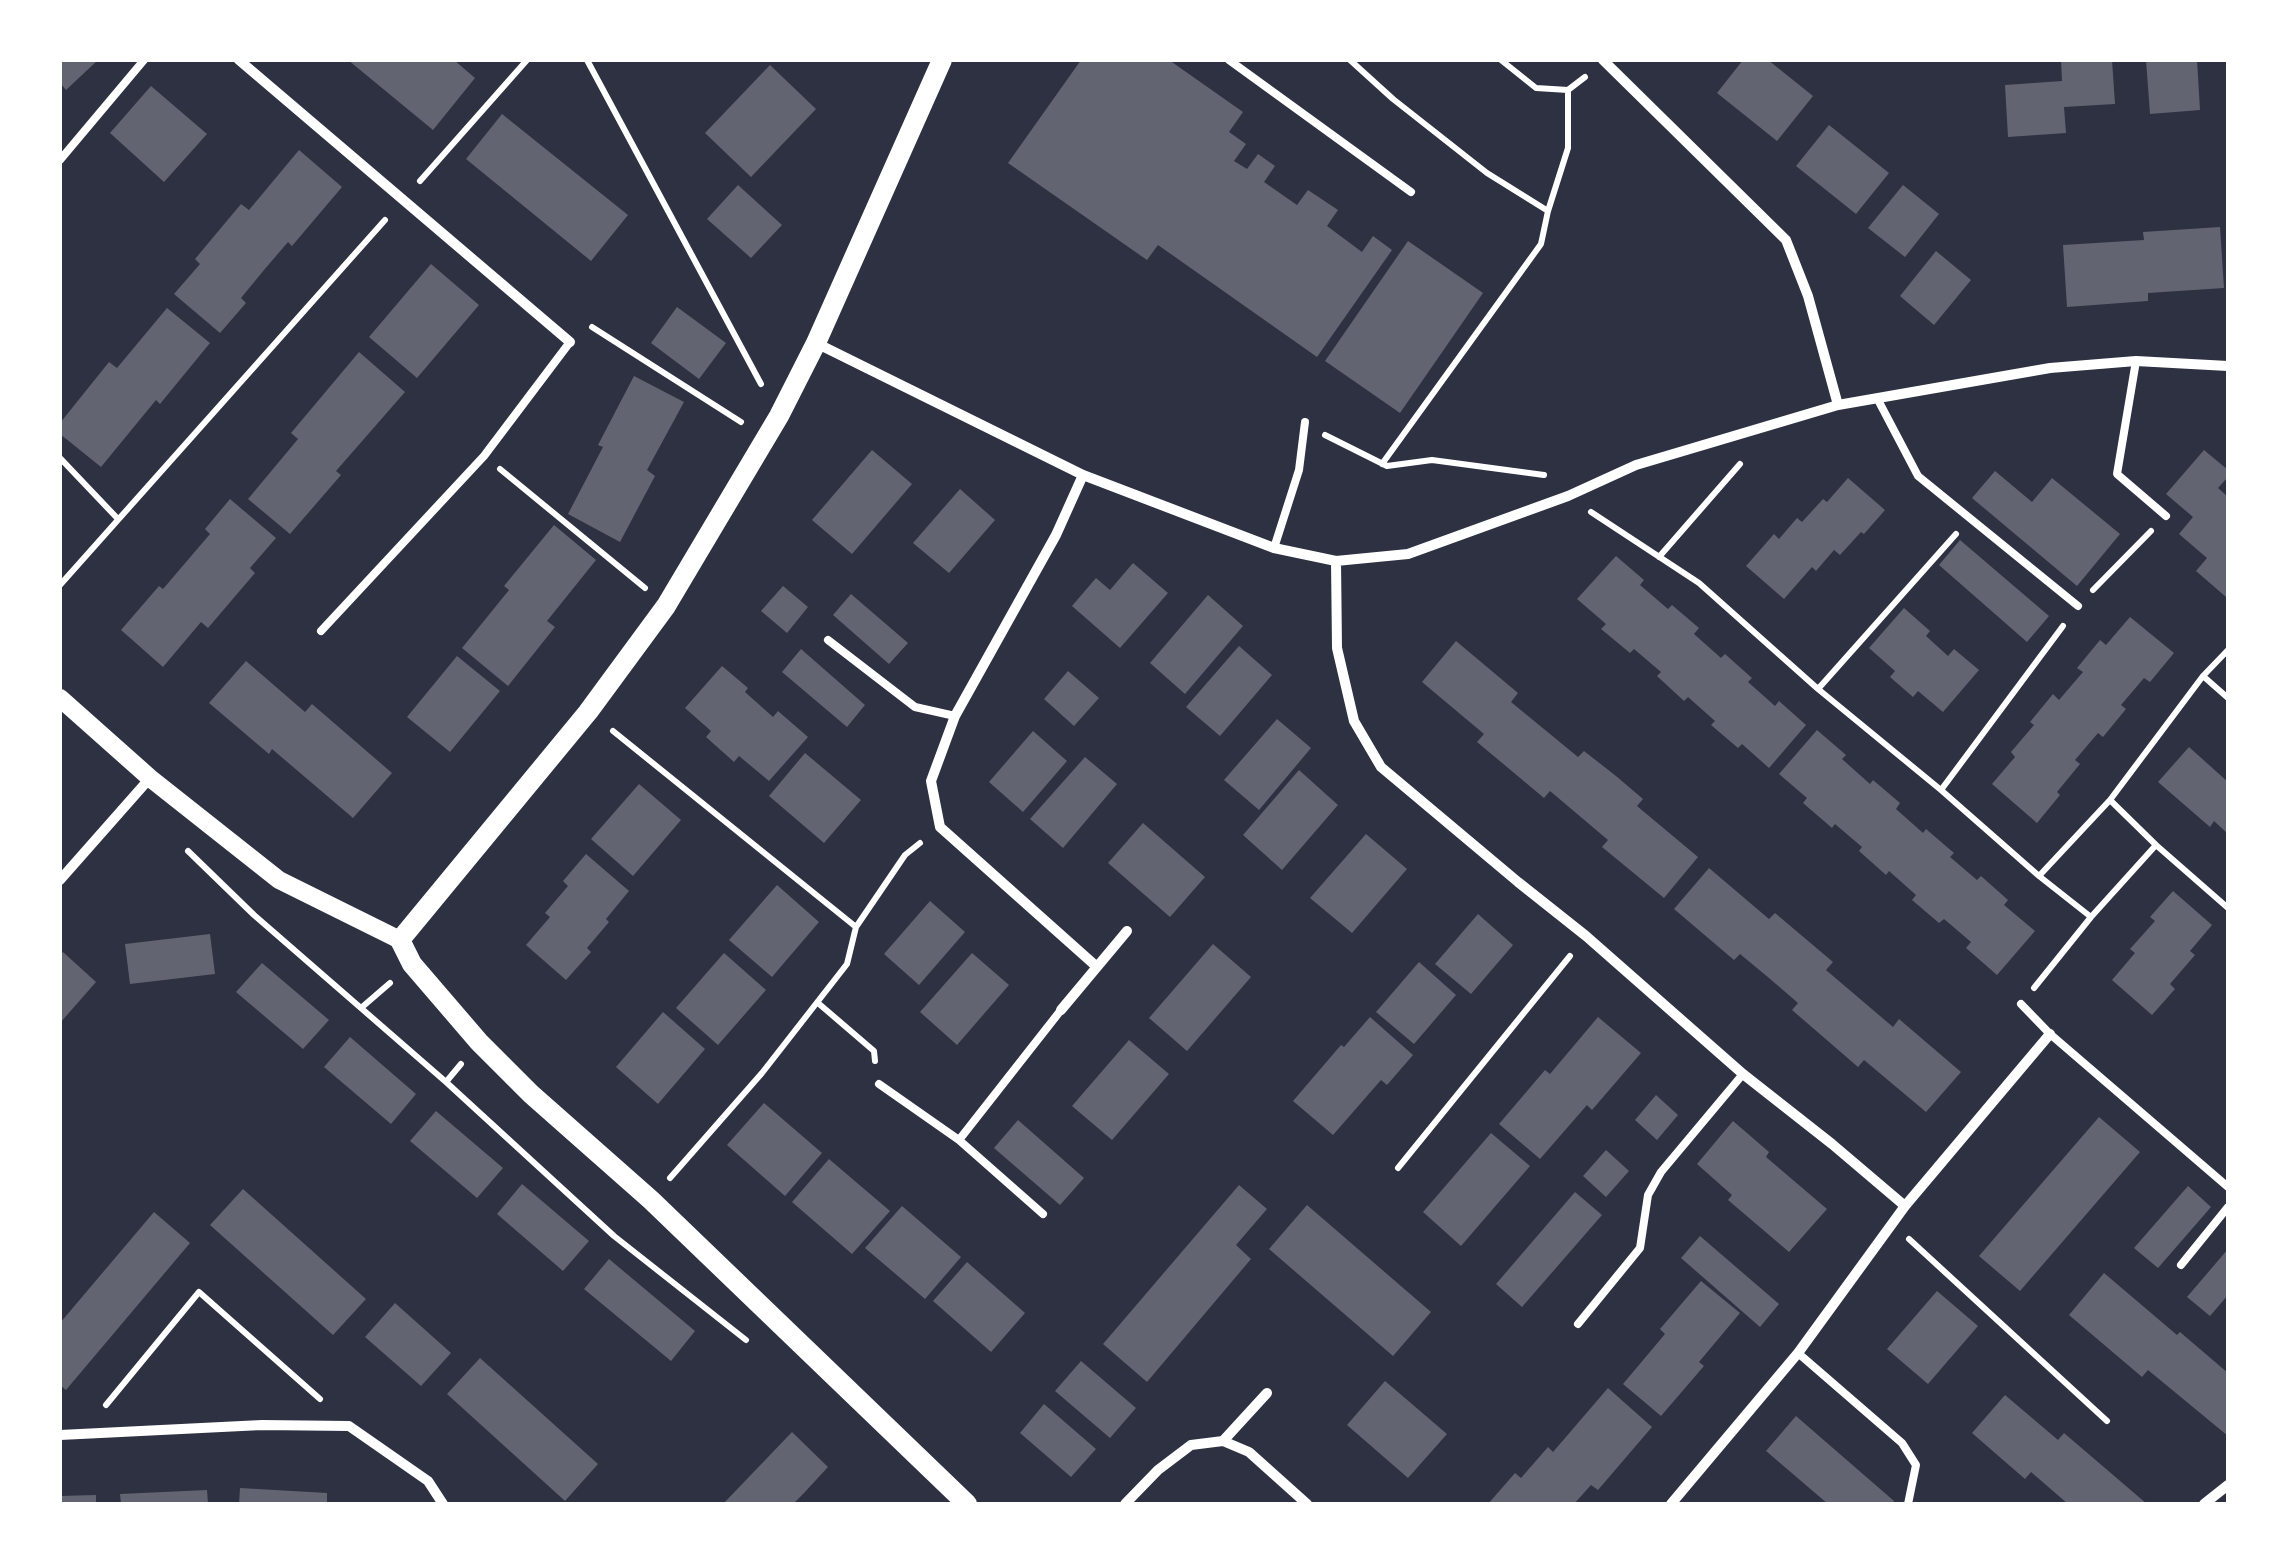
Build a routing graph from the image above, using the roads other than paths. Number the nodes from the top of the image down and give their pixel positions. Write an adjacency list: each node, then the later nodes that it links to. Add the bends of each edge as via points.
1 (144, 60): 6 (lane)
2 (239, 60): 8 (street)
3 (942, 60): 9 (main road)
4 (1230, 60): 7 (lane)
5 (1603, 60): 13 (street, via 1786,240)
6 (60, 160)
7 (1411, 192)
8 (570, 342): 20 (lane, via 484,456)
9 (816, 343): 15 (street); 27 (main road, via 666,606 588,712)
10 (2136, 361): 11 (street); 12 (street, via 2050,368); 16 (lane, via 2117,474)
11 (2228, 366)
12 (1877, 398): 13 (street); 19 (lane, via 1918,476)
13 (1838, 404): 18 (street, via 1636,465 1408,554)
14 (1305, 422): 17 (lane, via 1299,470)
15 (1083, 475): 17 (street); 23 (street)
16 (2166, 516)
17 (1274, 548): 18 (street)
18 (1336, 562): 32 (street, via 1337,648 1354,721 1382,767)
19 (2078, 606)
20 (321, 631)
21 (828, 640): 23 (lane, via 915,707)
22 (60, 698): 24 (street)
23 (955, 716): 28 (street, via 930,781 940,827)
24 (150, 778): 25 (street); 27 (street, via 279,880)
25 (60, 880)
26 (1127, 931): 28 (street)
27 (400, 940): 47 (main road, via 412,964 479,1042)
28 (1097, 968): 30 (street)
29 (2020, 1004): 31 (lane)
30 (1061, 1010): 34 (lane)
31 (2050, 1034): 35 (lane); 36 (street)
32 (1743, 1074): 36 (street); 40 (lane, via 1661,1172 1648,1195 1640,1248)
33 (879, 1084): 34 (lane)
34 (959, 1140): 38 (lane)
35 (2228, 1187)
36 (1906, 1206): 41 (street)
37 (2228, 1206): 39 (lane)
38 (1044, 1214)
39 (2181, 1265)
40 (1578, 1324)
41 (1798, 1353): 50 (street); 51 (lane, via 1902,1443 1916,1464)
42 (1267, 1393): 44 (street)
43 (60, 1435): 46 (street, via 350,1426 428,1482)
44 (1224, 1442): 48 (street, via 1191,1446); 49 (street, via 1249,1452)
45 (2228, 1485): 52 (street)
46 (443, 1504)
47 (967, 1504)
48 (1125, 1504)
49 (1307, 1504)
50 (1671, 1504)
51 (1908, 1504)
52 (2204, 1504)

